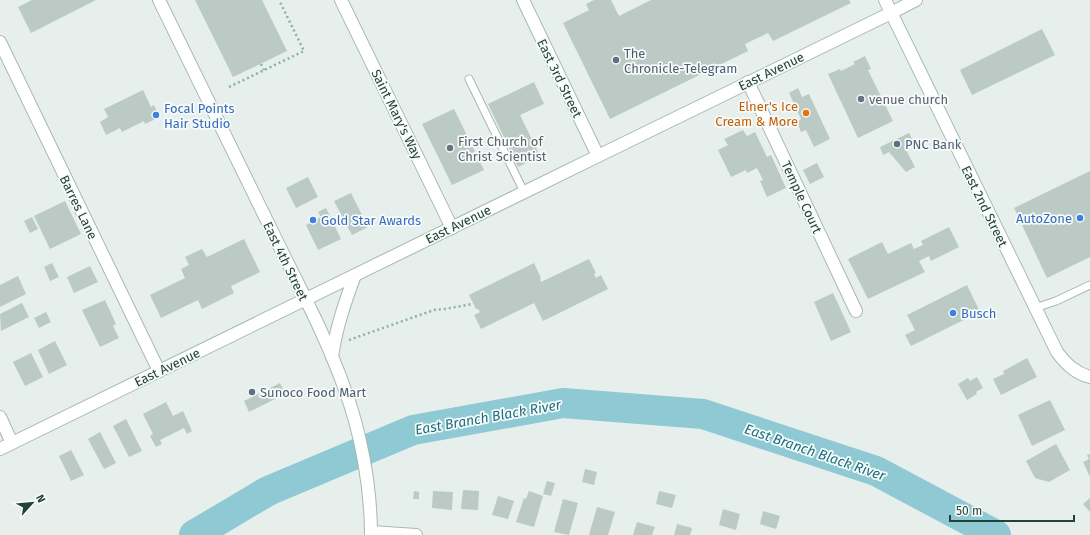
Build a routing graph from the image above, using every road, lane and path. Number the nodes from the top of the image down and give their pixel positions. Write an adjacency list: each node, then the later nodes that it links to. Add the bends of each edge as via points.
1 (159, 0): 19 (street, East 4th Street)
2 (279, 0): 10 (path, via 304,51)
3 (341, 0): 16 (street, Saint Mary's Way)
4 (523, 0): 14 (street, East 3rd Street)
5 (885, 0): 7 (street, East 2nd Street)
6 (916, 0): 7 (street, East Avenue)
7 (891, 12): 12 (street, East Avenue); 21 (street, East 2nd Street)
8 (0, 42): 25 (street, Barres Lane)
9 (261, 64): 10 (path)
10 (264, 70): 13 (path)
11 (469, 79): 15 (lane)
12 (748, 82): 14 (street, East Avenue); 22 (street, Temple Court)
13 (229, 87)
14 (598, 156): 15 (street, East Avenue)
15 (524, 192): 16 (street, East Avenue)
16 (452, 228): 17 (street, East Avenue)
17 (355, 275): 19 (street, East Avenue); 24 (street, via 340,317 334,341)
18 (1090, 285): 21 (lane)
19 (305, 299): 24 (street, East 4th Street); 25 (street, East Avenue)
20 (472, 304): 23 (path, via 434,310)
21 (1035, 308): 26 (street, East 2nd Street, via 1065,364)
22 (856, 311)
23 (349, 340)
24 (333, 360): 30 (street, East 4th Street, via 355,420 365,470)
25 (159, 371): 28 (street, East Avenue)
26 (1090, 377)
27 (0, 417): 28 (street)
28 (12, 443): 29 (street, East Avenue)
29 (0, 449)
30 (371, 534): 31 (street)
31 (416, 535)

